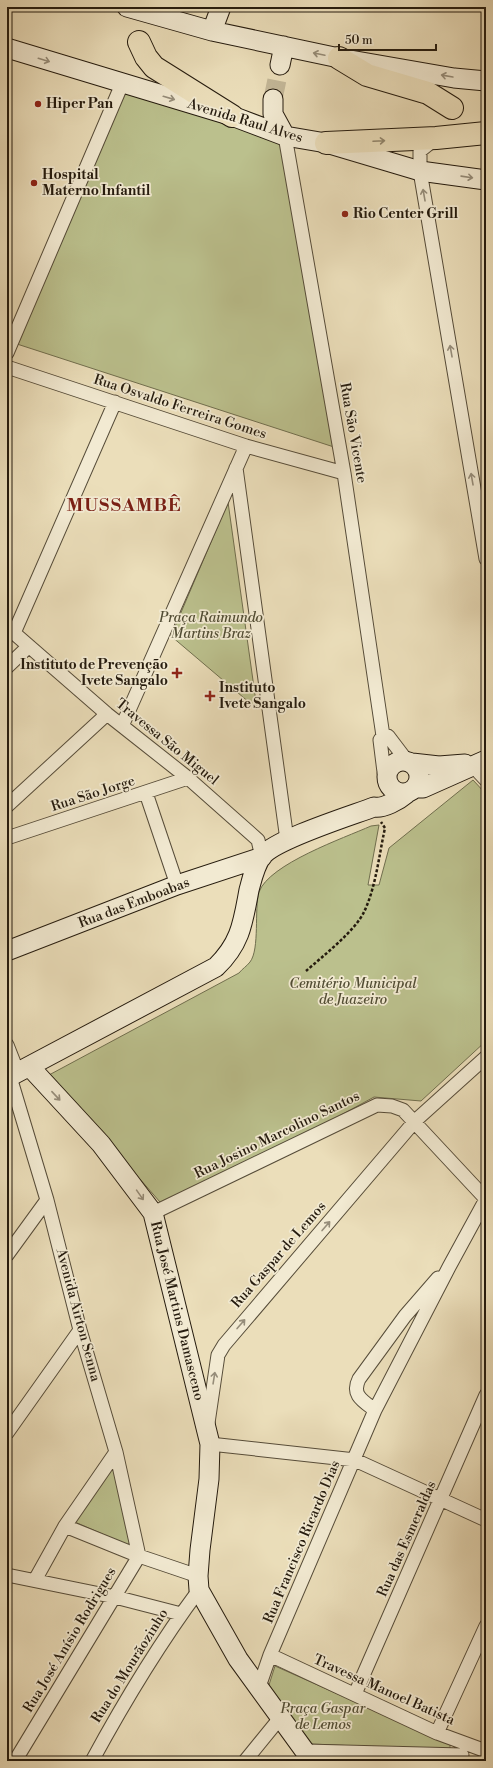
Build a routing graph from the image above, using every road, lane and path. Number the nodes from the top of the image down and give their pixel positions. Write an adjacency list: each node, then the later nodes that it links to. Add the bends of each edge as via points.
1 (127, 7): 3 (street)
2 (221, 7): 3 (street)
3 (212, 31): 5 (street)
4 (139, 42): 13 (highway, via 154,67)
5 (284, 46): 7 (street, one-way to 5); 8 (street)
6 (8, 51): 10 (street, Avenida Raul Alves, one-way to 10)
7 (339, 58): 9 (street, one-way to 7); 12 (highway, via 367,75 428,93)
8 (280, 65)
9 (486, 81)
10 (122, 84): 13 (street, Avenida Raul Alves, one-way to 13); 20 (street)
11 (273, 99): 15 (street, via 273,114)
12 (452, 108)
13 (232, 116): 15 (street, Avenida Raul Alves)
14 (486, 133): 16 (highway)
15 (285, 136): 17 (street, Avenida Raul Alves); 25 (street, Rua São Vicente)
16 (436, 138): 17 (highway, one-way to 16); 18 (street, via 420,151)
17 (326, 143): 18 (street, Avenida Raul Alves)
18 (420, 171): 19 (street, Avenida Raul Alves, one-way to 19); 26 (street, one-way to 18)
19 (486, 180)
20 (7, 353)
21 (7, 367): 22 (street, Rua Osvaldo Ferreira Gomes)
22 (115, 402): 23 (street, Rua Osvaldo Ferreira Gomes); 27 (street)
23 (246, 446): 24 (street); 25 (street, Rua Osvaldo Ferreira Gomes)
24 (236, 468): 31 (street); 43 (street)
25 (344, 473): 32 (street, Rua São Vicente)
26 (486, 559)
27 (11, 630): 28 (street, Travessa São Miguel)
28 (29, 646): 29 (street); 30 (street, Travessa São Miguel)
29 (7, 667)
30 (107, 714): 31 (street, Travessa São Miguel); 40 (street)
31 (122, 726): 35 (street, Travessa São Miguel)
32 (383, 736): 33 (street, via 388,736); 36 (street, Rua São Vicente, via 380,740 384,772)
33 (409, 762): 34 (street, via 434,766); 36 (street, via 396,763 388,771); 38 (street, via 419,772 420,778)
34 (479, 763): 37 (street); 38 (street)
35 (188, 778): 39 (street, Rua São Jorge); 44 (street, Travessa São Miguel, via 258,840)
36 (388, 780): 38 (street, via 395,792); 41 (street, via 374,802)
37 (486, 780)
38 (411, 791): 41 (street, via 401,799 378,808)
39 (146, 793): 42 (street, Rua São Jorge); 45 (street)
40 (7, 806)
41 (374, 807): 43 (street); 47 (path, via 385,828 364,913 354,926)
42 (7, 838)
43 (288, 840): 44 (street, via 269,850)
44 (262, 857): 45 (street, Rua das Emboabas); 50 (street, via 251,881 233,948 216,966)
45 (177, 885): 46 (street, Rua das Emboabas)
46 (7, 951)
47 (306, 971)
48 (7, 1045): 50 (street, Avenida Airton Senna)
49 (486, 1058): 51 (street, Rua Gaspar de Lemos)
50 (14, 1075): 53 (street, Avenida Airton Senna); 54 (street, Rua José Martins Damasceno, one-way to 54, via 101,1144)
51 (415, 1121): 52 (street, Rua Josino Marcolino Santos, via 442,1154); 54 (street, Rua Josino Marcolino Santos, via 403,1110 392,1106 377,1106); 61 (street, Rua Gaspar de Lemos, one-way to 51, via 220,1350)
52 (486, 1199): 56 (street, Rua Francisco Ricardo Dias)
53 (47, 1200): 55 (street); 57 (street, Avenida Airton Senna)
54 (153, 1213): 61 (street, Rua José Martins Damasceno)
55 (7, 1255)
56 (449, 1267): 59 (street, Rua Francisco Ricardo Dias); 59 (street, Rua Francisco Ricardo Dias, via 405,1316 359,1379 356,1392)
57 (80, 1330): 60 (street); 62 (street, Avenida Airton Senna)
58 (486, 1395): 64 (street, Rua das Esmeraldas)
59 (375, 1410): 63 (street, Rua Francisco Ricardo Dias)
60 (7, 1433)
61 (209, 1436): 63 (street); 70 (street, Rua José Martins Damasceno, via 209,1479)
62 (116, 1452): 66 (street); 67 (street, Avenida Airton Senna)
63 (355, 1460): 64 (street); 74 (street, Rua Francisco Ricardo Dias)
64 (442, 1500): 65 (street); 76 (street, Rua das Esmeraldas)
65 (486, 1520)
66 (65, 1526): 67 (street); 69 (street)
67 (139, 1556): 70 (street); 71 (street, Rua José Anísio Rodrigues)
68 (7, 1575): 69 (street)
69 (35, 1580): 71 (street)
70 (199, 1583): 72 (street, Rua do Mourãozinho); 75 (street, via 238,1659)
71 (115, 1597): 72 (street); 83 (street, Rua José Anísio Rodrigues)
72 (181, 1614): 84 (street, Rua do Mourãozinho)
73 (486, 1626): 78 (street)
74 (270, 1656): 75 (street, Rua Francisco Ricardo Dias); 76 (street, Travessa Manoel Batista)
75 (260, 1687): 77 (street)
76 (355, 1694): 78 (street, Travessa Manoel Batista)
77 (280, 1718): 81 (street); 85 (street)
78 (437, 1733): 79 (street, Travessa Manoel Batista)
79 (457, 1740): 80 (street, Travessa Manoel Batista); 82 (street)
80 (486, 1751)
81 (308, 1756): 82 (street)
82 (464, 1758)
83 (15, 1761)
84 (92, 1761)
85 (245, 1761)

